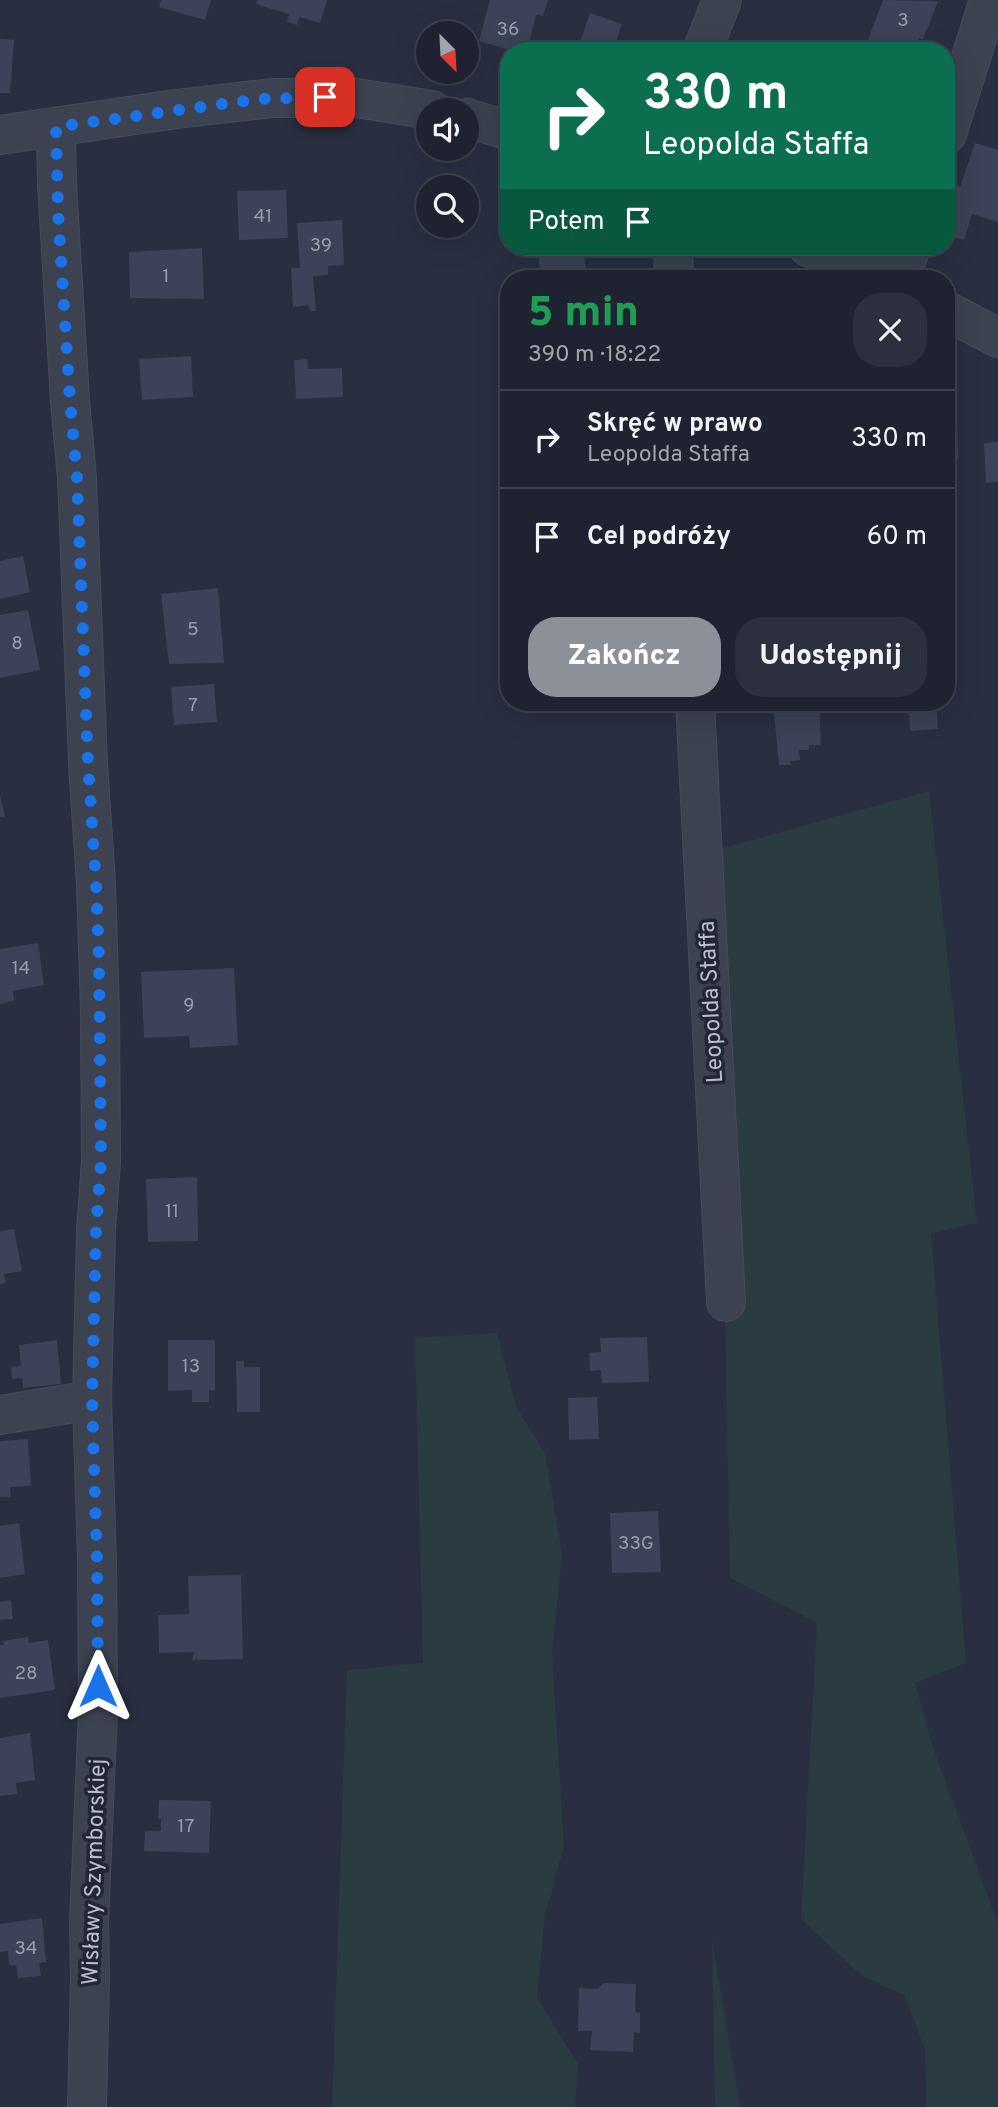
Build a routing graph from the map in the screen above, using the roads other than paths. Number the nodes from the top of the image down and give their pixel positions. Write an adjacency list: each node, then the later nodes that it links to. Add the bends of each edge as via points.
1 (723, 0): 3 (street)
2 (989, 0): 5 (street)
3 (706, 42)
4 (416, 107): 7 (street, via 356,98 279,97)
5 (955, 108)
6 (479, 122): 8 (street)
7 (56, 127): 9 (street); 16 (street, Wisławy Szymborskiej, via 96,883 101,1160)
8 (500, 128)
9 (0, 135)
10 (829, 256): 11 (street)
11 (861, 270)
12 (955, 315): 13 (street)
13 (998, 338)
14 (695, 711): 15 (street, Leopolda Staffa)
15 (726, 1302)
16 (92, 1400): 17 (street); 18 (street, Wisławy Szymborskiej, via 98,1712)
17 (0, 1415)
18 (87, 2107)

